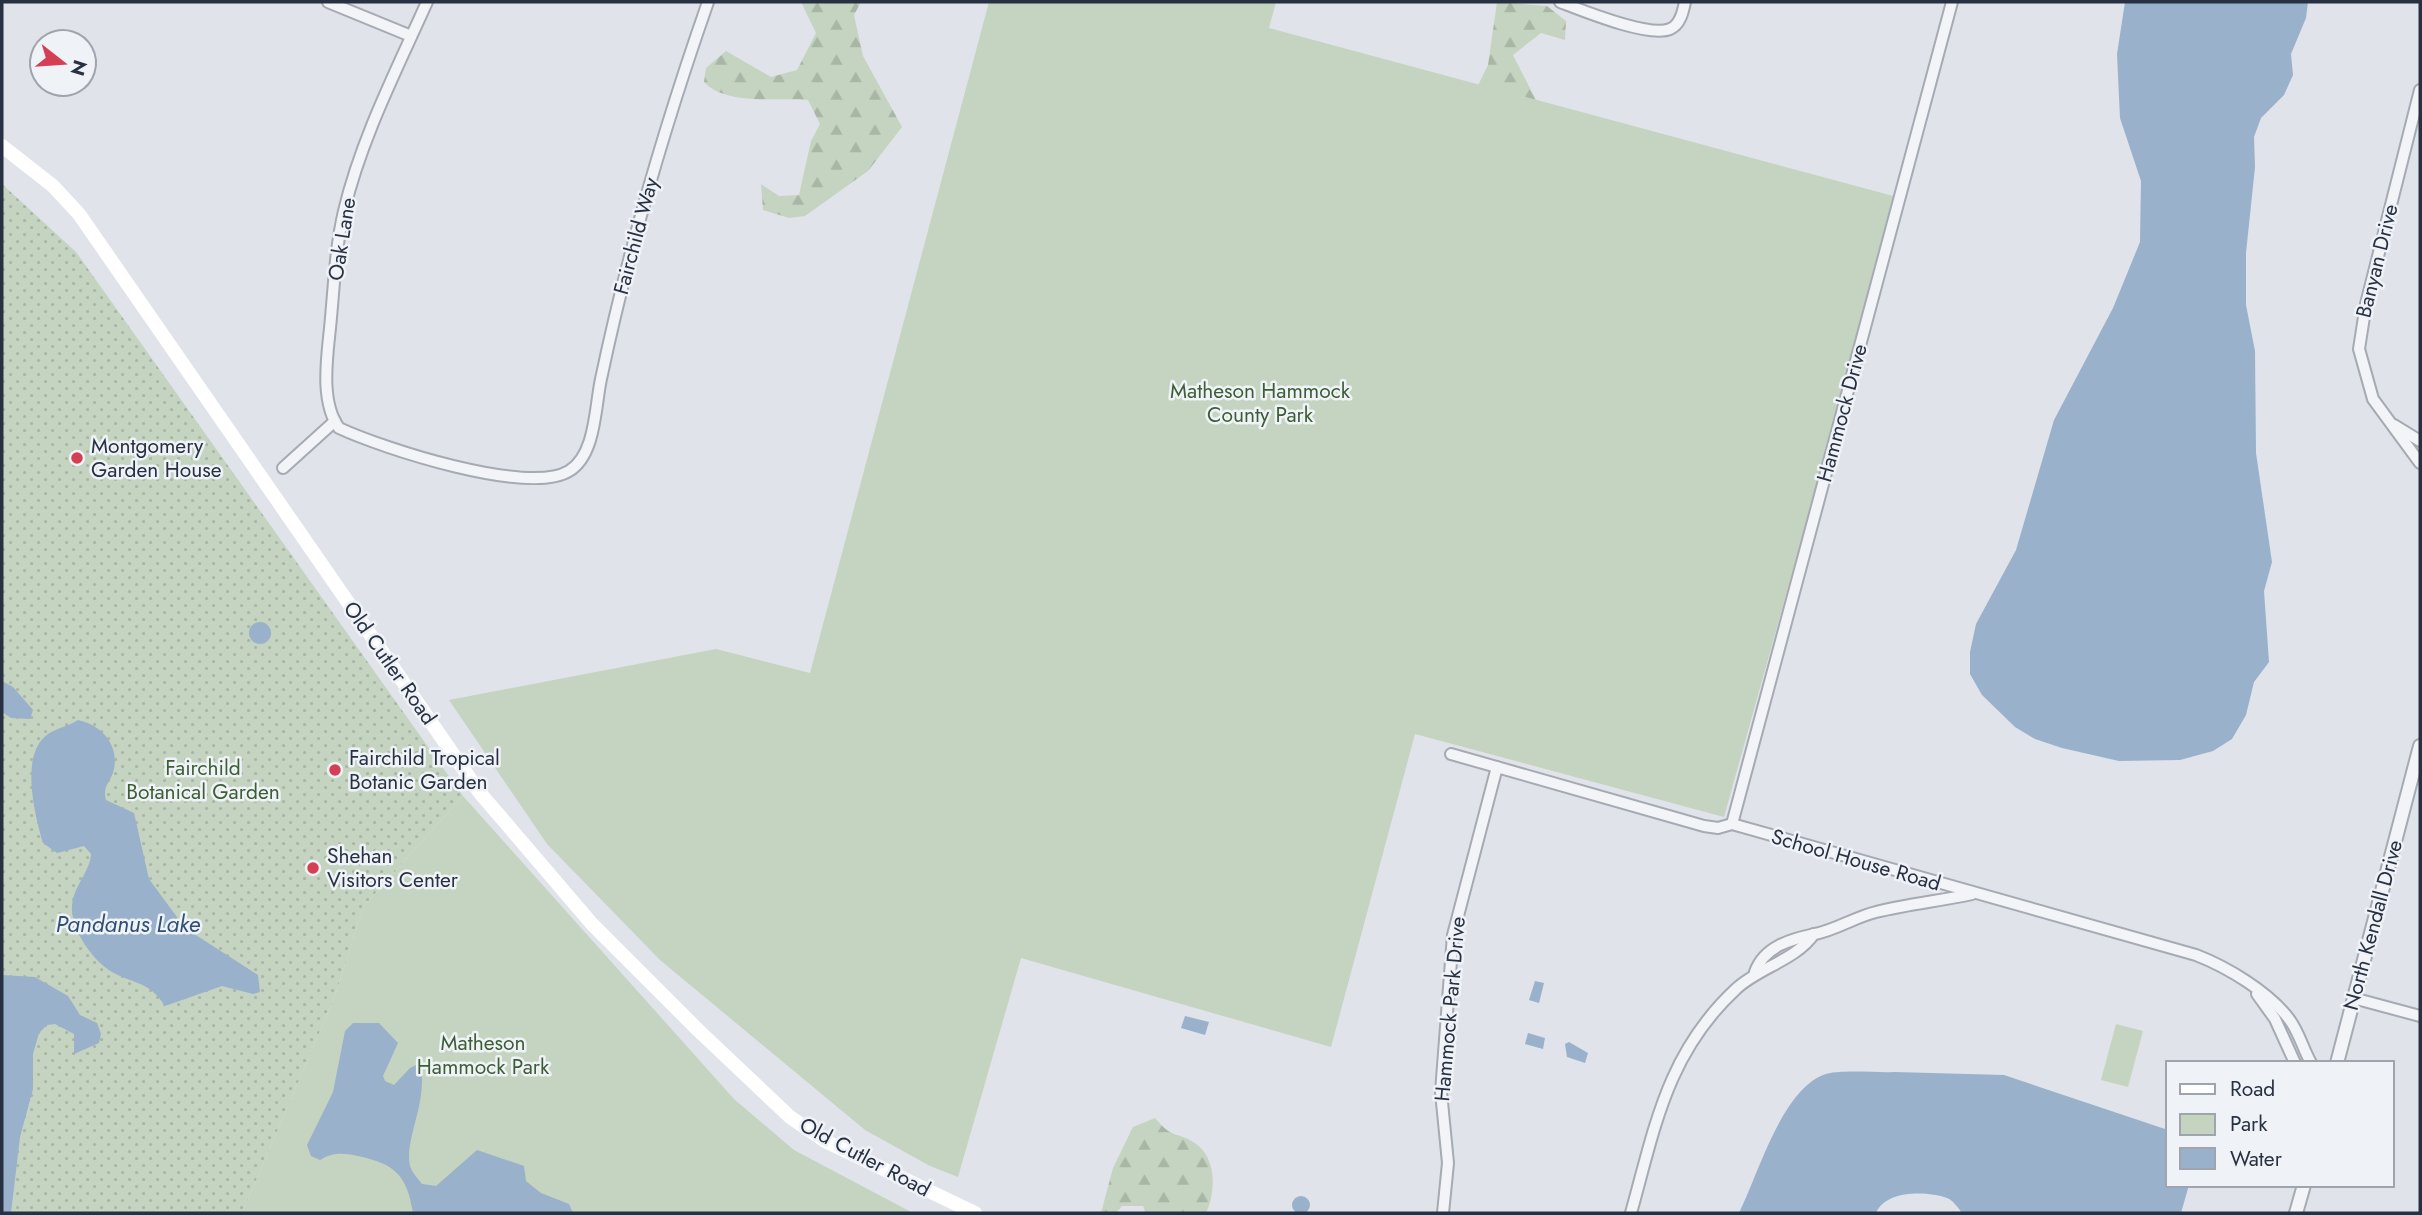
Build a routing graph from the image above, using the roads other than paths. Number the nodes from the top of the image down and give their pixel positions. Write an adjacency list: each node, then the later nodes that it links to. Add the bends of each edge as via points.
1 (328, 2): 7 (street)
2 (427, 2): 7 (street, Oak Lane)
3 (708, 2): 10 (street, Fairchild Way, via 638,226 589,442 579,463 572,470 538,478 475,470 389,446 344,430)
4 (1560, 2): 5 (street, via 1656,30 1668,30 1678,22)
5 (1685, 2)
6 (1952, 2): 18 (street, Hammock Drive)
7 (411, 36): 10 (street, Oak Lane, via 344,210 328,346 328,386)
8 (2420, 90): 11 (street, Banyan Drive, via 2360,339 2370,392)
9 (2, 146): 27 (main road, Old Cutler Road, via 53,186 79,214 480,793 592,924 698,1031 802,1126)
10 (335, 421): 14 (street)
11 (2394, 425): 12 (street, Banyan Drive); 13 (street, Banyan Drive)
12 (2420, 441)
13 (2420, 463)
14 (283, 468)
15 (2420, 746): 21 (street, North Kendall Drive)
16 (1451, 754): 17 (street, School House Road)
17 (1497, 767): 18 (street, School House Road, via 1699,825 1718,828); 28 (street, Hammock Park Drive, via 1454,935 1441,1092 1448,1163)
18 (1732, 824): 19 (street, School House Road)
19 (1973, 894): 20 (street, School House Road, via 2196,955); 29 (street, via 1877,911 1814,934 1795,951 1755,972 1719,1006 1678,1061)
20 (2253, 988): 23 (street, School House Road, via 2275,1018); 24 (street, School House Road, via 2288,1017)
21 (2353, 998): 22 (street); 25 (street, North Kendall Drive)
22 (2420, 1016)
23 (2294, 1061)
24 (2310, 1061)
25 (2337, 1061)
26 (2303, 1187): 30 (street)
27 (975, 1213)
28 (1443, 1213)
29 (1631, 1213)
30 (2296, 1213)

